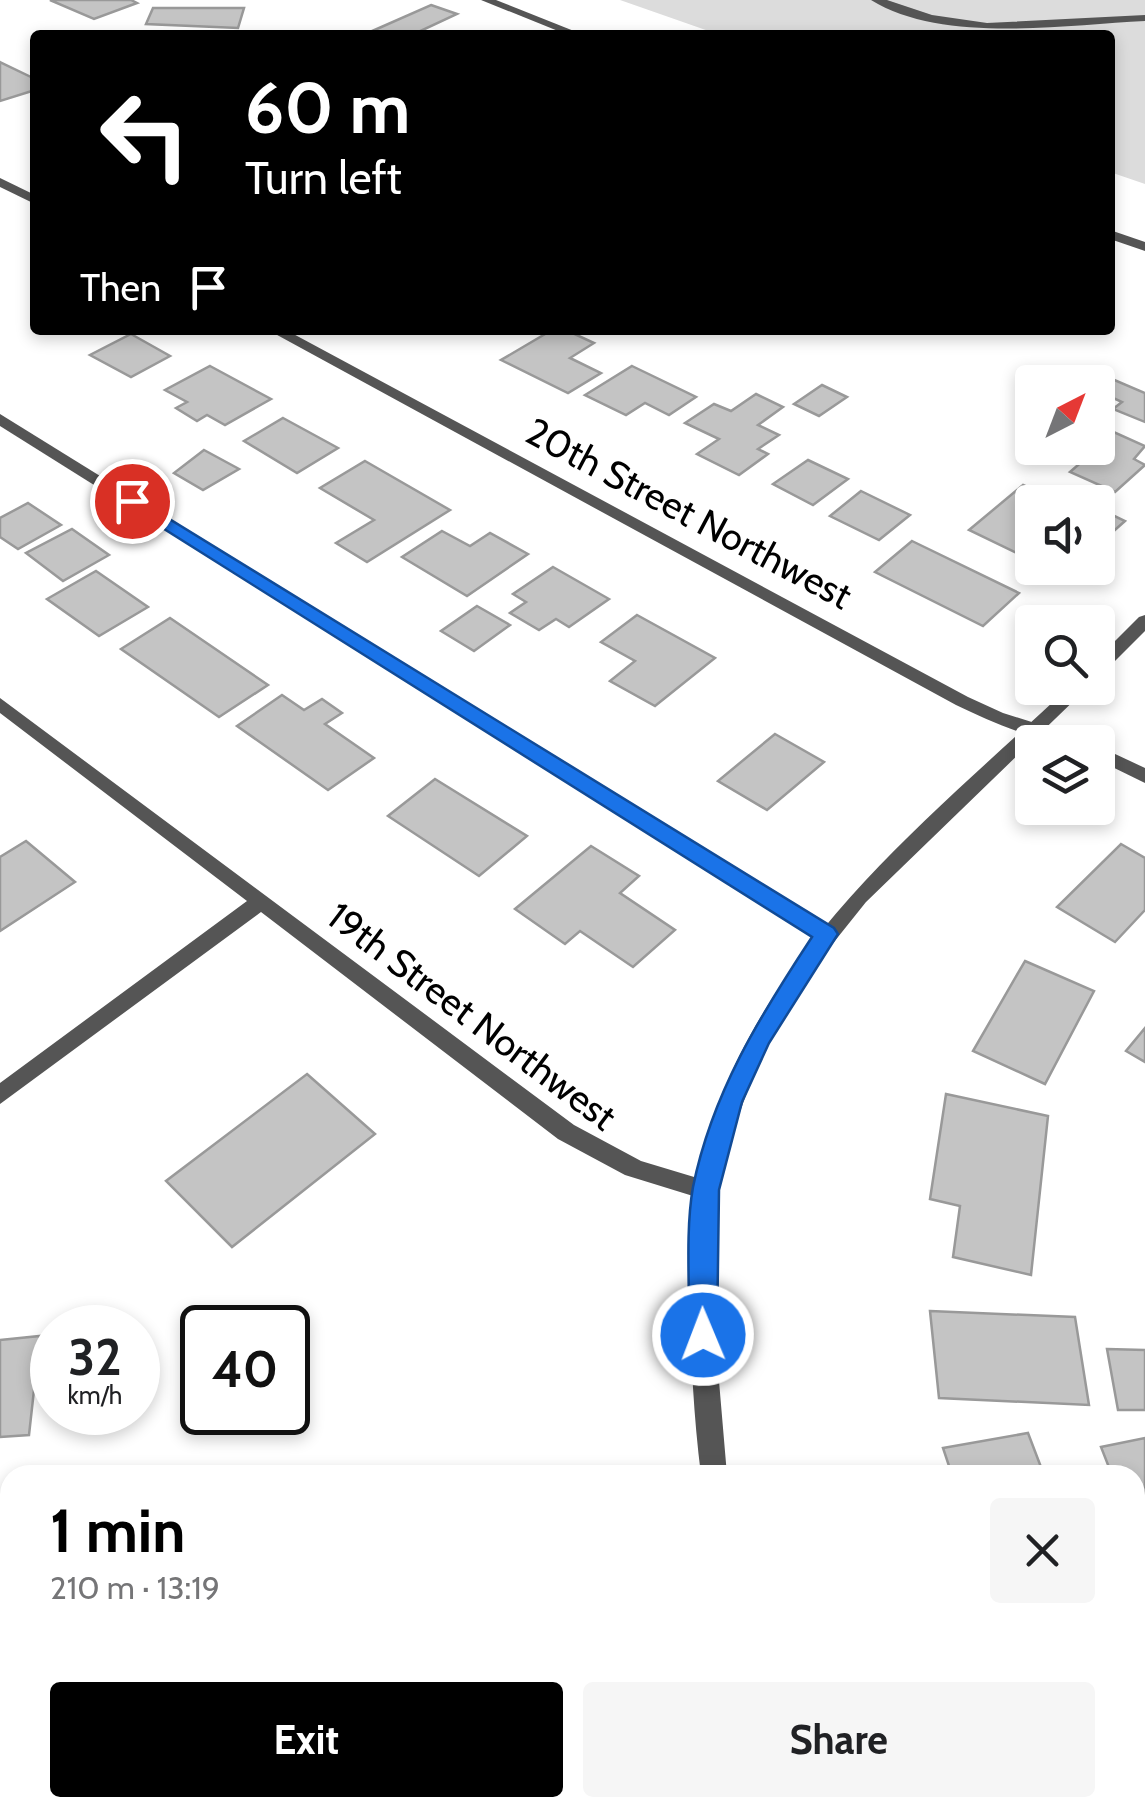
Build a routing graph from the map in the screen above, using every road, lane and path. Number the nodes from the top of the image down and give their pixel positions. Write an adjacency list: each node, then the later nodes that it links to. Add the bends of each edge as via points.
1 (486, 0): 4 (street)
2 (876, 0): 3 (street, via 930,18 987,26)
3 (1145, 18)
4 (563, 30)
5 (0, 182): 6 (street)
6 (30, 197)
7 (1115, 236): 8 (street)
8 (1145, 247)
9 (284, 335): 15 (street, 20th Street Northwest, via 962,700)
10 (0, 418): 21 (street)
11 (1145, 621): 12 (street)
12 (1115, 651)
13 (0, 704): 20 (street, 19th Street Northwest)
14 (1061, 705): 16 (street)
15 (1026, 725)
16 (1040, 725)
17 (1015, 749): 21 (street)
18 (1115, 761): 19 (street)
19 (1145, 776)
20 (260, 902): 22 (street); 23 (street, 19th Street Northwest, via 606,1159)
21 (826, 934): 23 (street, via 758,1038 730,1102)
22 (0, 1095)
23 (706, 1190): 24 (street, via 702,1296)
24 (713, 1465)

